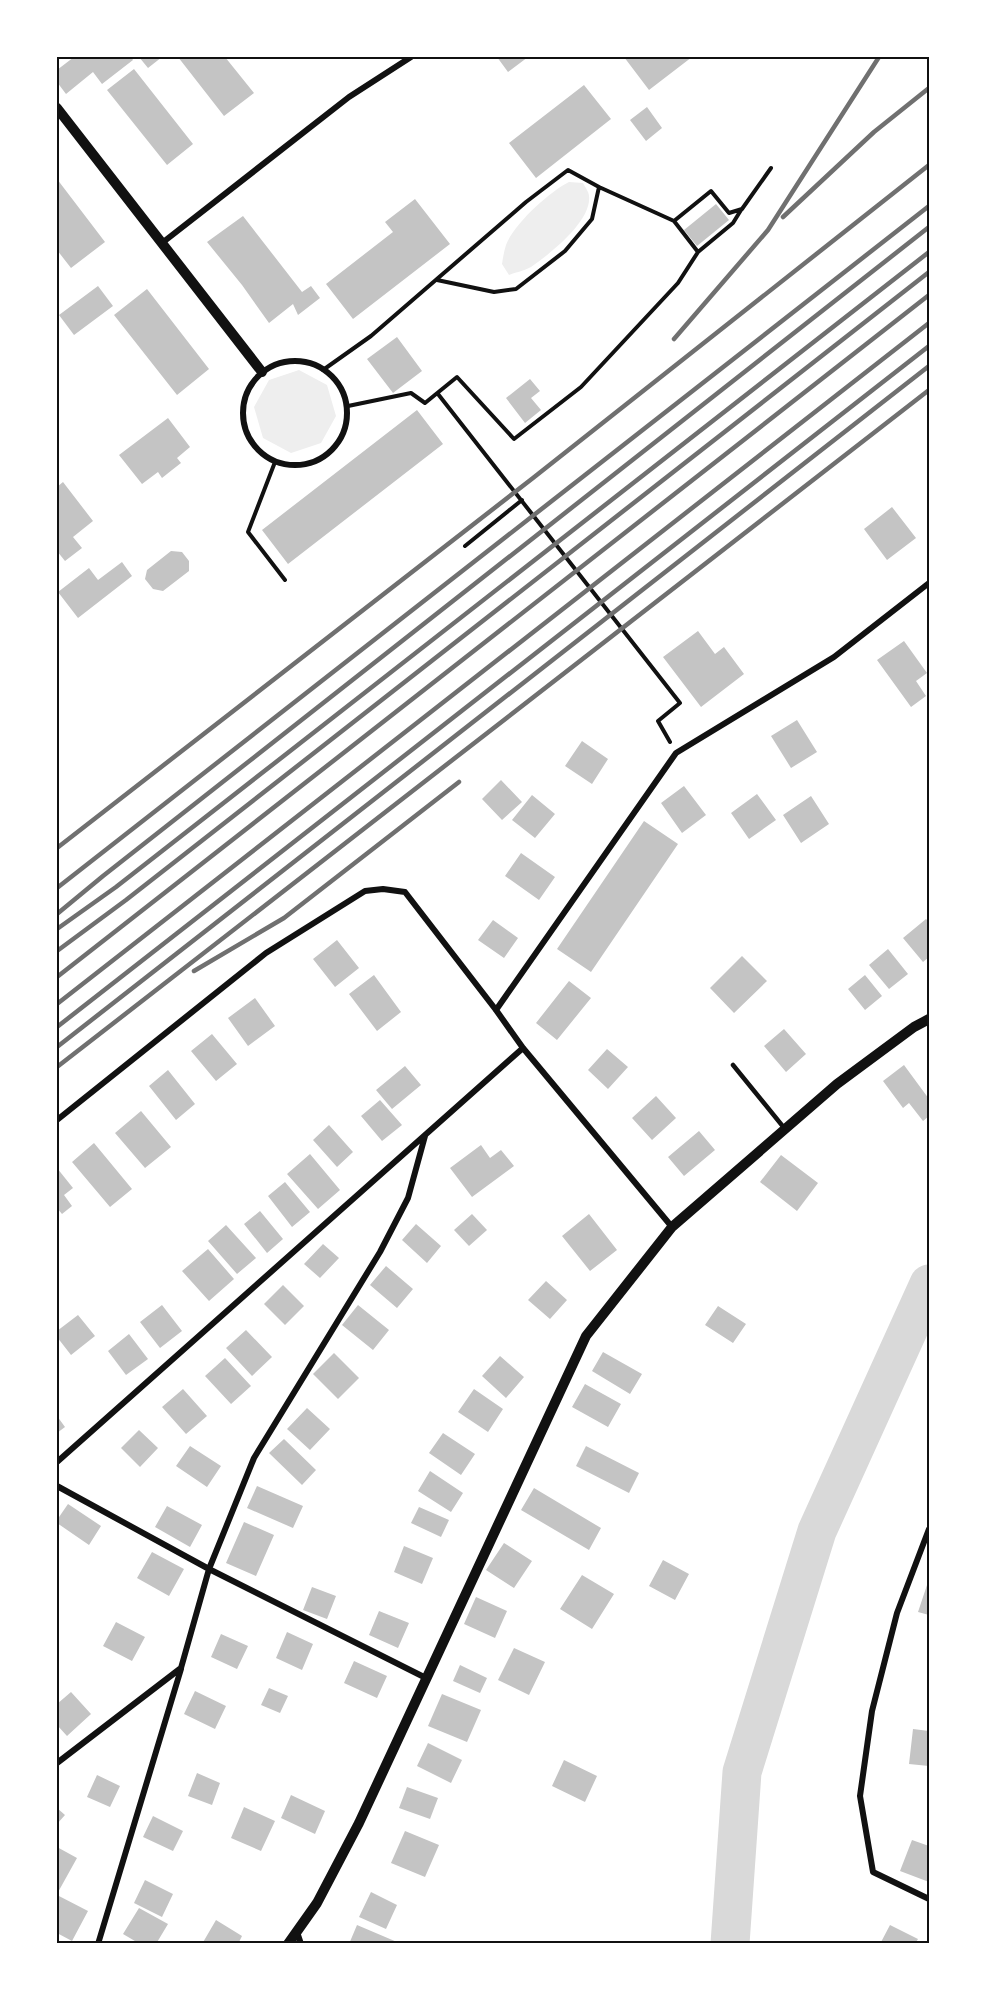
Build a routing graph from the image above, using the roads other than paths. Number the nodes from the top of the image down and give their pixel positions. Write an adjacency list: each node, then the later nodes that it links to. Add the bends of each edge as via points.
1 (411, 57): 3 (street, via 349,97)
2 (57, 108): 3 (street)
3 (162, 243): 4 (street)
4 (262, 372): 4 (street, via 246,393 243,421 253,446 275,462 302,466 328,455 344,433 348,406 337,381 315,364 288,361)
5 (929, 583): 6 (street, via 834,657 676,753)
6 (496, 1010): 8 (street); 10 (street, via 405,892 365,891 266,953)
7 (929, 1018): 11 (street, via 837,1084)
8 (523, 1048): 12 (street); 13 (street)
9 (733, 1065): 11 (lane)
10 (57, 1120)
11 (785, 1129): 13 (street)
12 (425, 1136): 14 (street); 17 (street, via 408,1198 380,1252 254,1458)
13 (672, 1227): 19 (street, via 586,1336)
14 (57, 1462)
15 (57, 1486): 17 (street)
16 (929, 1528): 21 (street, via 897,1613 872,1711 860,1796 873,1872)
17 (209, 1569): 18 (street); 19 (street)
18 (181, 1668): 20 (street); 23 (street)
19 (426, 1678): 22 (street, via 359,1823 317,1904)
20 (57, 1763)
21 (929, 1899)
22 (297, 1932): 24 (street); 25 (street)
23 (99, 1944)
24 (288, 1944)
25 (301, 1944)

